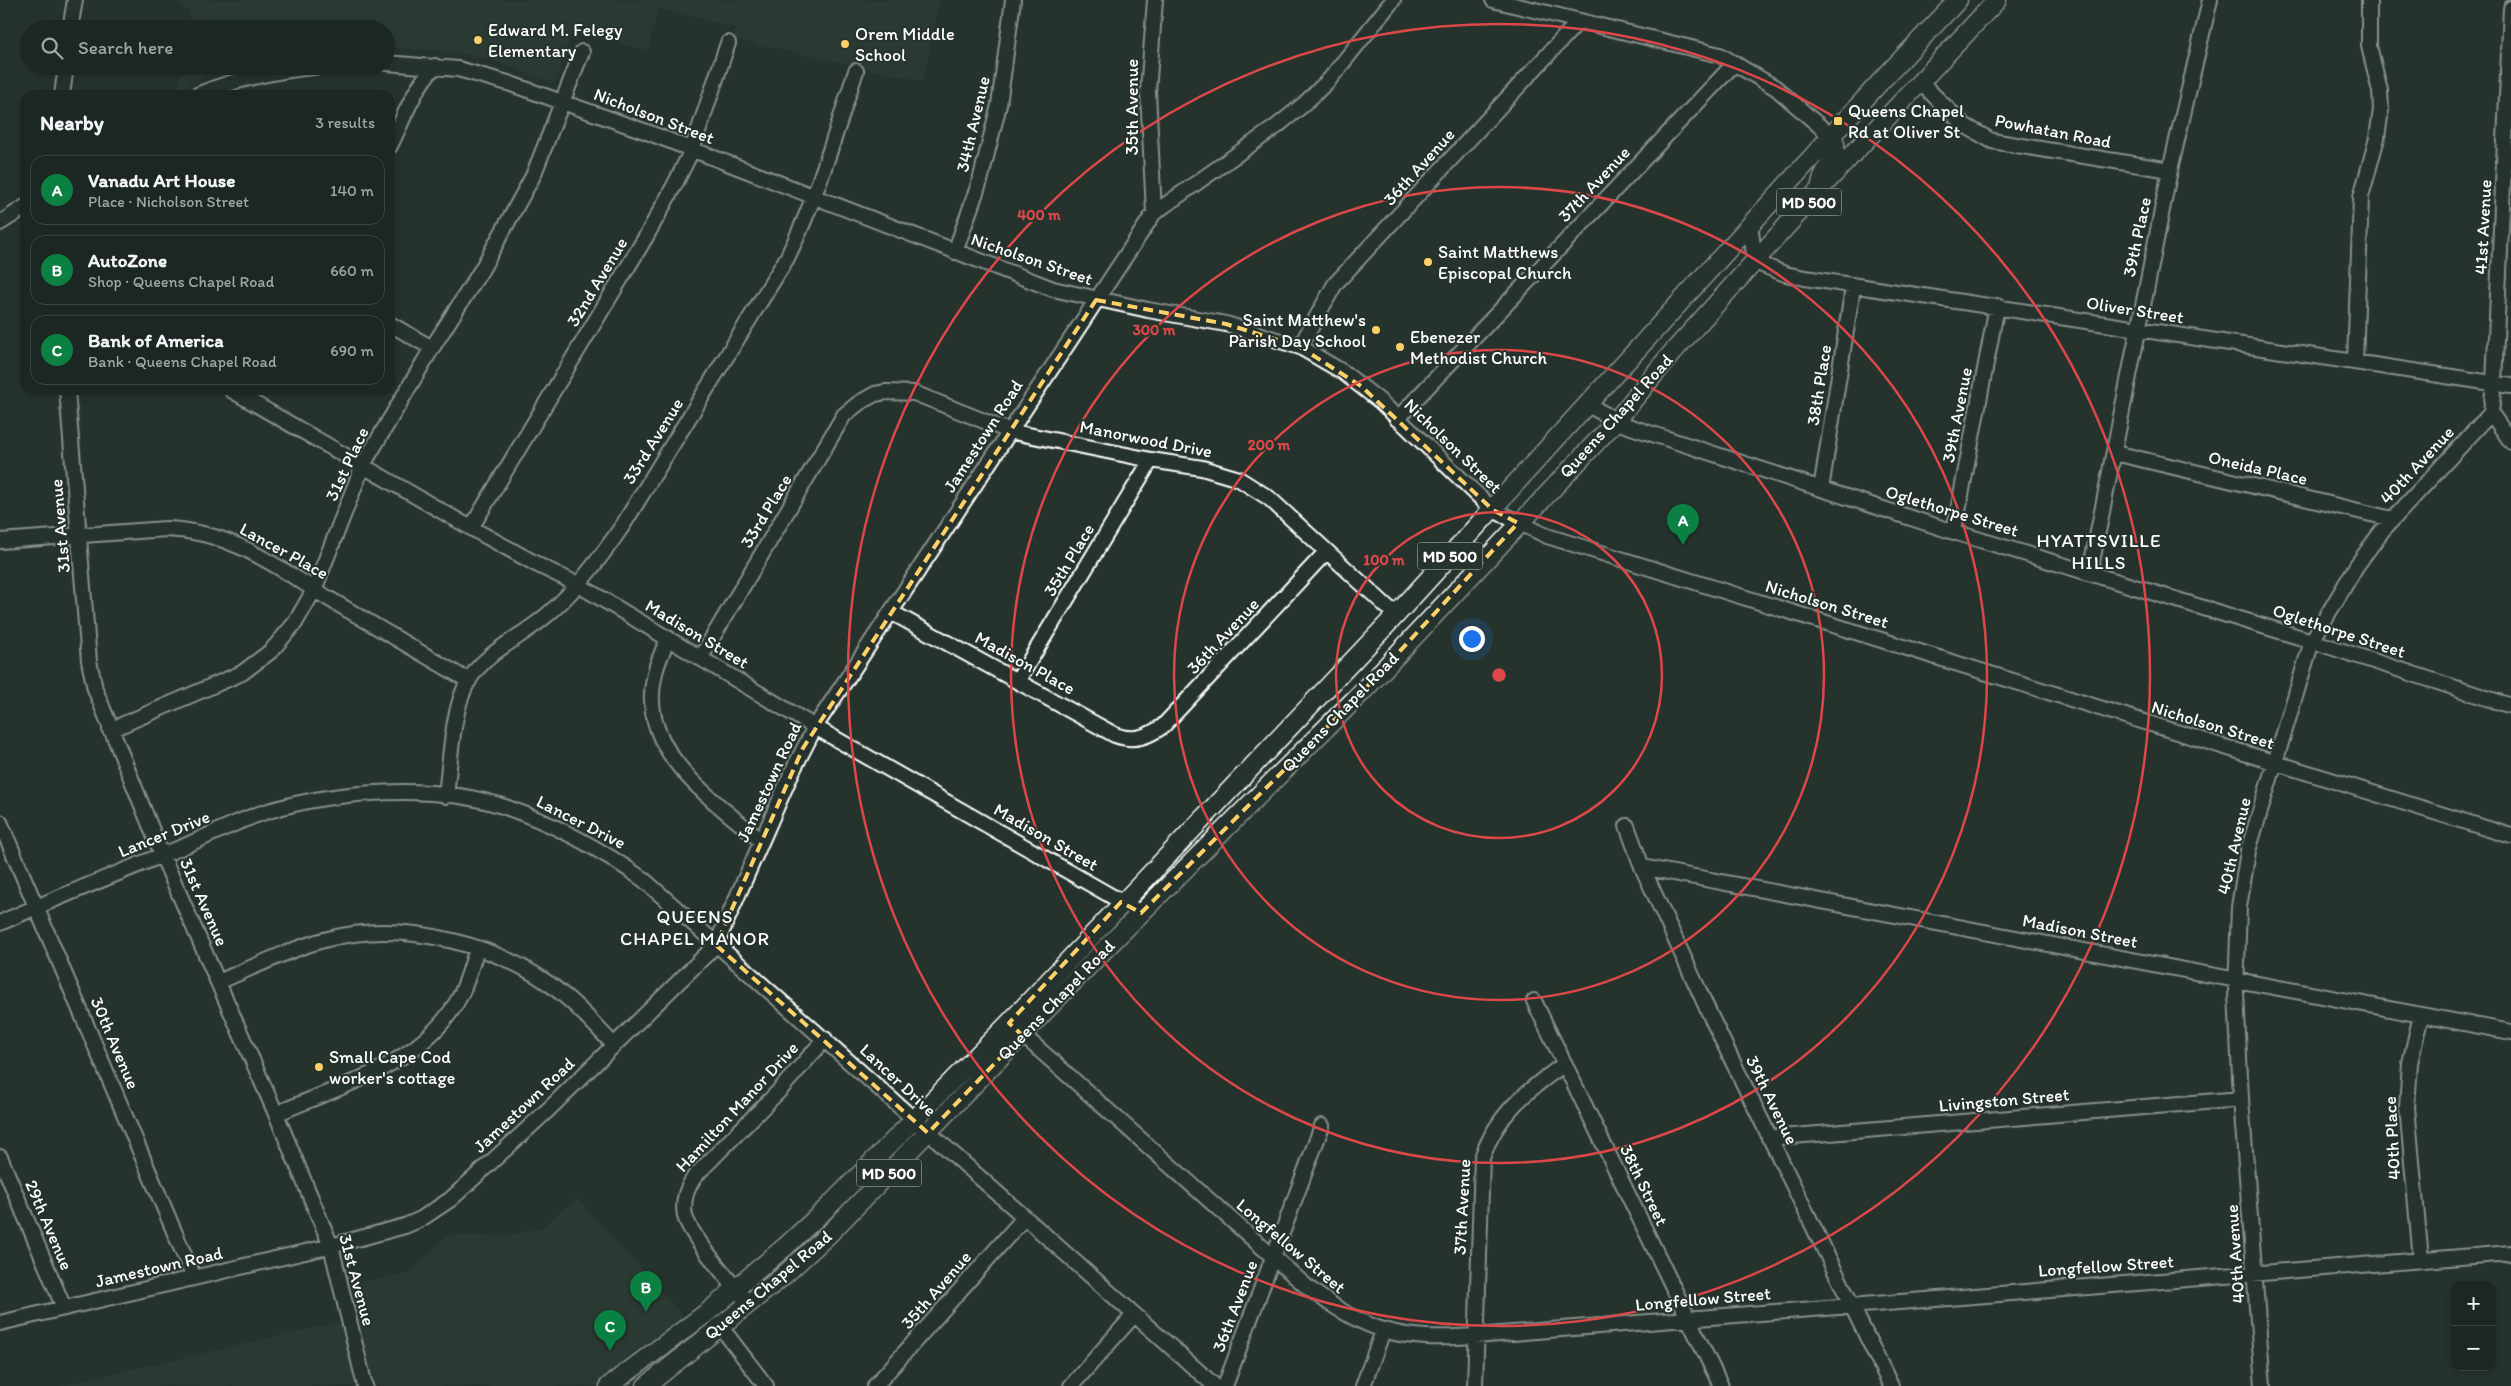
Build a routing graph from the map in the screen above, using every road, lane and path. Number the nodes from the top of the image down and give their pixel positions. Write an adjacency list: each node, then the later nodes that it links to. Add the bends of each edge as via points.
1 (75, 0): 11 (street)
2 (1014, 0): 35 (street, 34th Avenue, via 997,114 980,181)
3 (1155, 0): 32 (street, 35th Avenue, via 1148,92)
4 (1392, 0): 32 (street, Jamestown Road, via 1329,80 1303,104)
5 (1493, 0): 12 (street)
6 (1958, 0): 26 (main road, Queens Chapel Road / MD 500)
7 (1998, 0): 21 (main road, Queens Chapel Road / MD 500)
8 (2210, 0): 28 (street, 39th Place)
9 (2369, 0): 44 (street, via 2369,46 2381,109 2377,138 2361,197)
10 (2511, 8): 45 (street, 41st Avenue)
11 (72, 20)
12 (1578, 22): 15 (street, via 1706,50); 42 (street, 36th Avenue, via 1335,284)
13 (728, 43): 27 (street, 32nd Avenue)
14 (582, 52): 24 (street, 31st Place)
15 (1735, 63): 26 (street, via 1776,88); 52 (street, 37th Avenue)
16 (395, 64): 17 (street, Nicholson Street)
17 (435, 66): 24 (street, Nicholson Street, via 484,75); 25 (street, via 413,95)
18 (856, 71): 30 (street, 33rd Avenue)
19 (65, 75): 22 (street)
20 (263, 75): 23 (street)
21 (1920, 82): 28 (street, Powhatan Road, via 1964,125 1992,141); 29 (main road, Queens Chapel Road / MD 500)
22 (63, 90)
23 (210, 90)
24 (564, 102): 27 (street, Nicholson Street); 43 (street, 31st Place, via 533,176 482,269)
25 (395, 135)
26 (1831, 136): 29 (main road, via 1836,142 1836,150 1822,174); 34 (main road, Queens Chapel Road / MD 500)
27 (692, 150): 30 (street, Nicholson Street); 63 (street, 32nd Avenue, via 648,235)
28 (2170, 170): 41 (street, 39th Place)
29 (1820, 189): 36 (main road, Queens Chapel Road / MD 500)
30 (814, 197): 35 (street, Nicholson Street); 69 (street, 33rd Avenue, via 796,240 764,296 624,525)
31 (20, 210): 33 (street)
32 (1154, 213): 38 (street, Jamestown Road)
33 (0, 223)
34 (1750, 224): 36 (street); 50 (main road, Queens Chapel Road / MD 500)
35 (955, 252): 38 (street, Nicholson Street, via 1053,289)
36 (1755, 262): 37 (street, Oliver Street, via 1785,274); 53 (main road, Queens Chapel Road / MD 500, via 1671,354)
37 (1853, 287): 39 (street, Oliver Street); 59 (street, 38th Place)
38 (1096, 300): 42 (street, Nicholson Street, via 1234,326); 54 (street, Jamestown Road)
39 (1997, 306): 41 (street, Oliver Street); 64 (street, 39th Avenue)
40 (395, 327): 43 (street)
41 (2137, 330): 44 (street, Oliver Street); 56 (street, 39th Place)
42 (1300, 347): 52 (street, Nicholson Street, via 1343,372)
43 (432, 348): 58 (street, 31st Place)
44 (2355, 362): 45 (street, Oliver Street)
45 (2494, 383): 46 (street, Oliver Street); 51 (street, 41st Avenue)
46 (2511, 386)
47 (875, 394): 54 (street, Manorwood Drive, via 914,393); 75 (street, 33rd Place, via 844,415)
48 (67, 395): 65 (street, 31st Avenue)
49 (241, 395): 58 (street, Madison Street)
50 (1586, 404): 53 (street, Oglethorpe Street); 60 (main road, Queens Chapel Road / MD 500)
51 (2491, 413): 55 (street); 61 (street, 40th Avenue)
52 (1397, 419): 60 (street, Nicholson Street)
53 (1615, 422): 59 (street, Oglethorpe Street); 62 (main road, Queens Chapel Road / MD 500)
54 (1009, 431): 57 (street, Manorwood Drive); 71 (street, Jamestown Road)
55 (2511, 442)
56 (2115, 453): 61 (street, Oneida Place); 68 (street, 39th Place)
57 (1151, 460): 67 (street, Manorwood Drive, via 1202,468 1239,479 1269,498); 76 (street, 35th Place)
58 (363, 465): 63 (street, Madison Street); 70 (street, 31st Place)
59 (1821, 488): 64 (street, Oglethorpe Street)
60 (1493, 510): 62 (street, Nicholson Street); 72 (main road, Queens Chapel Road / MD 500)
61 (2392, 519): 74 (street, 40th Avenue, via 2357,565)
62 (1518, 523): 82 (street, Nicholson Street, via 1547,536); 92 (main road, Queens Chapel Road / MD 500, via 1364,690)
63 (471, 528): 69 (street, Madison Street)
64 (1954, 532): 68 (street, Oglethorpe Street)
65 (80, 535): 66 (street, Lancer Place); 70 (street, Lancer Place, via 166,529 200,532 257,554); 80 (street, 31st Avenue, via 89,660 95,689)
66 (0, 541)
67 (1326, 552): 72 (street, Manorwood Drive); 81 (street, 36th Avenue, via 1172,718)
68 (2090, 572): 74 (street, Oglethorpe Street)
69 (577, 584): 73 (street, Madison Street); 77 (street, 33rd Avenue, via 546,616 488,658)
70 (314, 590): 77 (street, Lancer Place); 80 (street, 31st Place, via 284,637 257,662 226,682)
71 (891, 612): 76 (street, Madison Place); 79 (street, Jamestown Road)
72 (1396, 615): 90 (main road, Queens Chapel Road / MD 500)
73 (668, 638): 75 (street, Madison Street); 87 (street, via 656,667 652,689 654,716 662,742 694,783)
74 (2312, 641): 78 (street, Oglethorpe Street); 82 (street, 40th Avenue)
75 (700, 657): 79 (street, Madison Street)
76 (1018, 680): 81 (street, Madison Place, via 1115,735 1128,739)
77 (468, 681): 83 (street, 33rd Avenue, via 459,703)
78 (2511, 706)
79 (815, 727): 87 (street, Jamestown Road); 90 (street, Madison Street)
80 (110, 730): 88 (street, 31st Avenue)
81 (1142, 738)
82 (2275, 764): 86 (street, Nicholson Street); 96 (street, 40th Avenue, via 2243,878)
83 (446, 796): 88 (street, Lancer Drive, via 401,792 310,801 251,818); 94 (street, Lancer Drive, via 506,807 590,844 644,880)
84 (0, 822): 91 (street, 30th Avenue)
85 (1627, 826): 89 (street, 39th Avenue)
86 (2511, 836)
87 (761, 841): 94 (street, Jamestown Road)
88 (162, 855): 91 (street, Lancer Drive); 97 (street, 31st Avenue)
89 (1642, 867): 96 (street, Madison Street); 111 (street, 39th Avenue)
90 (1122, 902): 92 (street, Madison Street); 100 (main road, Queens Chapel Road / MD 500)
91 (36, 907): 93 (street, Lancer Drive); 119 (street, 30th Avenue)
92 (1141, 912): 102 (main road, Queens Chapel Road / MD 500)
93 (0, 923)
94 (716, 945): 103 (street, Lancer Drive); 104 (street, Jamestown Road)
95 (477, 949): 97 (street, via 426,935 355,933 325,939); 104 (street, via 518,966 565,996); 107 (street, via 462,993 451,1010 409,1052 370,1073)
96 (2236, 980): 99 (street, Madison Street); 106 (street, 40th Avenue)
97 (218, 982): 107 (street, 31st Avenue)
98 (1534, 1001): 105 (street, 38th Street)
99 (2421, 1015): 101 (street, Madison Street); 117 (street, 40th Place, via 2410,1063 2407,1107)
100 (1009, 1023): 102 (street, Longfellow Street); 108 (main road, Queens Chapel Road / MD 500)
101 (2511, 1032)
102 (1022, 1035): 110 (main road, Queens Chapel Road / MD 500); 116 (street, Longfellow Street)
103 (825, 1039): 108 (street, Lancer Drive); 120 (street, Hamilton Manor Drive, via 695,1176 686,1193 684,1209 690,1228)
104 (614, 1045): 114 (street, Jamestown Road, via 450,1199 405,1226)
105 (1565, 1064): 125 (street, 38th Street); 129 (street, 37th Avenue, via 1507,1111 1487,1143 1482,1158)
106 (2242, 1098): 111 (street, Livingston Street); 118 (street, 40th Avenue)
107 (276, 1114): 114 (street, 31st Avenue)
108 (912, 1120): 110 (street, Lancer Drive); 120 (main road, Queens Chapel Road / MD 500, via 828,1207)
109 (1322, 1126): 116 (street, 36th Avenue)
110 (928, 1133): 113 (street, Lancer Drive); 121 (main road, Queens Chapel Road / MD 500, via 829,1234)
111 (1769, 1138): 122 (street, 39th Avenue)
112 (0, 1157): 123 (street, 29th Avenue)
113 (1024, 1218): 124 (street, Lancer Drive); 134 (street, 35th Avenue)
114 (331, 1246): 119 (street, Jamestown Road); 130 (street, 31st Avenue)
115 (2511, 1254): 117 (street, Longfellow Street)
116 (1274, 1258): 128 (street, Longfellow Street, via 1330,1304); 137 (street, 36th Avenue)
117 (2421, 1260): 118 (street, Longfellow Street)
118 (2255, 1273): 122 (street, Longfellow Street); 142 (street, 40th Avenue)
119 (194, 1278): 123 (street, Jamestown Road)
120 (736, 1289): 121 (street, Hamilton Manor Drive); 131 (main road, Queens Chapel Road / MD 500)
121 (748, 1303): 127 (main road, Queens Chapel Road / MD 500)
122 (1850, 1305): 125 (street, Longfellow Street); 141 (street, 39th Avenue)
123 (64, 1308): 126 (street, Jamestown Road)
124 (1133, 1316): 135 (street); 136 (street, Lancer Drive)
125 (1688, 1319): 129 (street, Longfellow Street); 140 (street, 38th Street)
126 (0, 1323)
127 (720, 1326): 132 (main road, Queens Chapel Road / MD 500); 133 (street)
128 (1383, 1331): 129 (street, Longfellow Street, via 1425,1338); 138 (street)
129 (1475, 1336): 139 (street, 37th Avenue)
130 (365, 1386)
131 (609, 1386)
132 (646, 1386)
133 (766, 1386)
134 (875, 1386)
135 (1070, 1386)
136 (1215, 1386)
137 (1225, 1386)
138 (1363, 1386)
139 (1474, 1386)
140 (1721, 1386)
141 (1891, 1386)
142 (2263, 1386)

